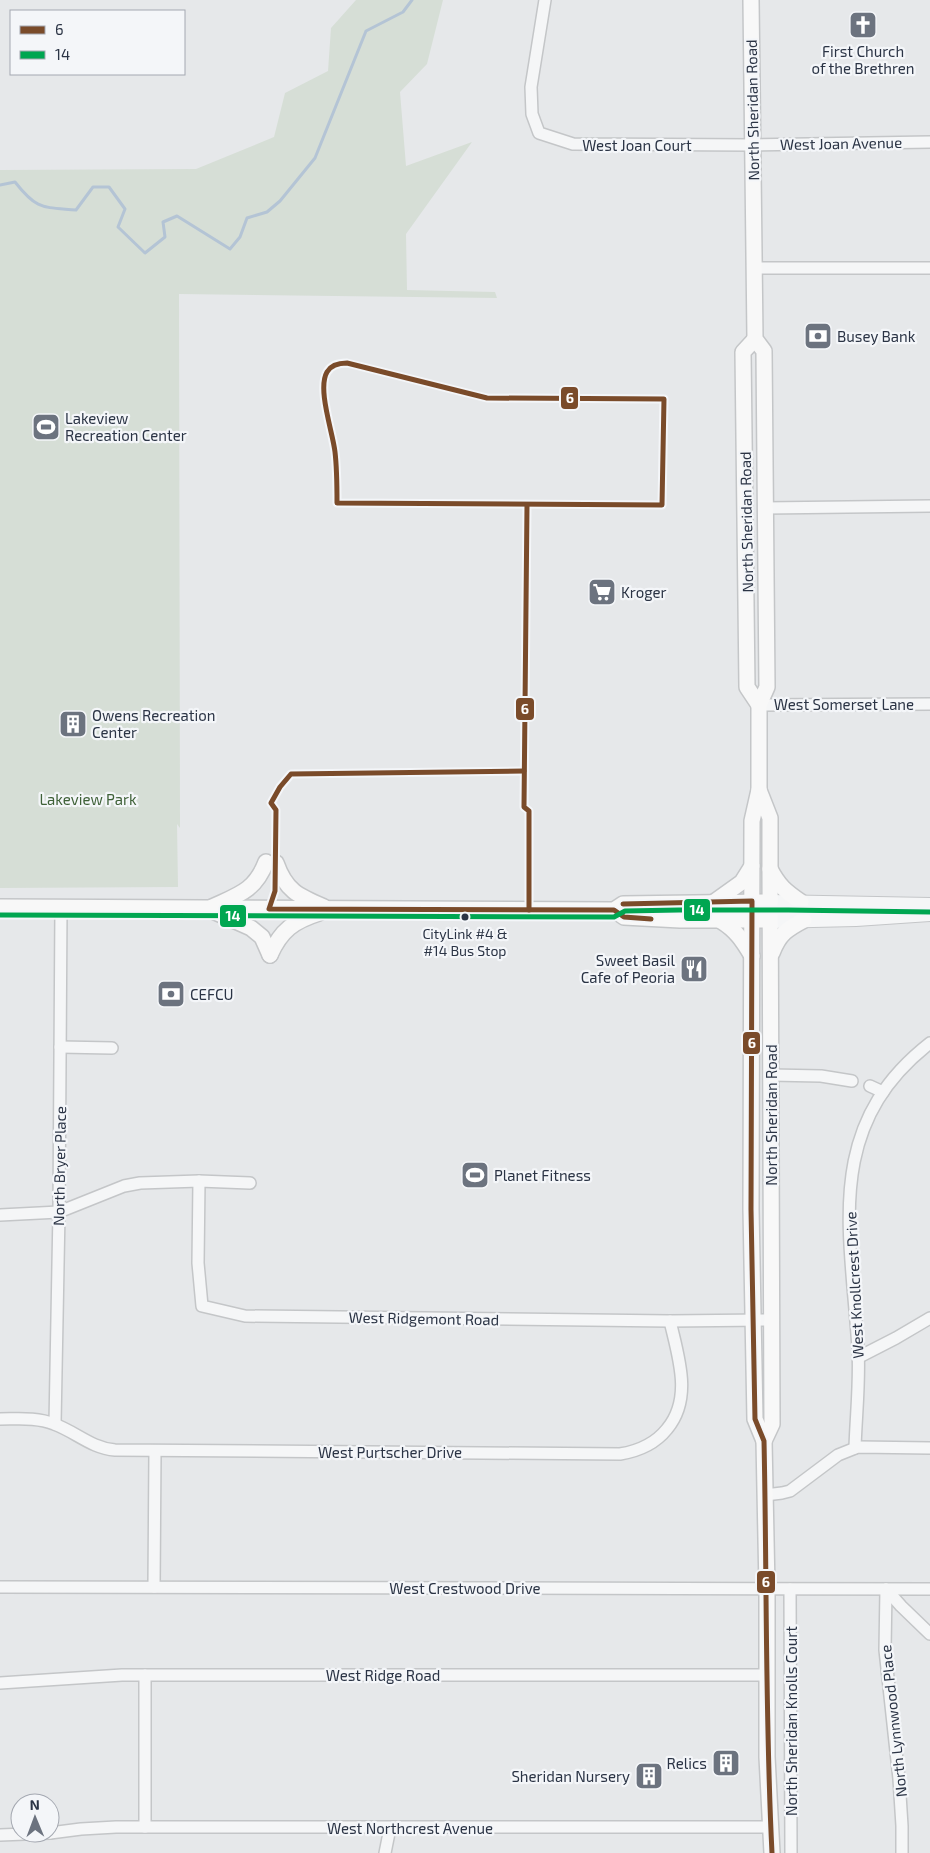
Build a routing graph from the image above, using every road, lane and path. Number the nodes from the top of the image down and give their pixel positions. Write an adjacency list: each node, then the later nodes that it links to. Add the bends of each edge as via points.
1 (545, 0): 4 (street, West Joan Court, via 531,87 532,114 539,133 573,144)
2 (751, 0): 4 (main road, North Sheridan Road)
3 (930, 142): 4 (street, West Joan Avenue)
4 (752, 145): 5 (main road, North Sheridan Road)
5 (754, 268): 6 (street); 7 (main road, North Sheridan Road)
6 (930, 268)
7 (755, 340): 8 (main road, North Sheridan Road, via 764,351); 9 (main road, North Sheridan Road, via 743,352)
8 (764, 464): 9 (main road, via 757,488); 11 (main road, North Sheridan Road)
9 (746, 505): 12 (main road, via 752,512 756,536); 14 (main road, North Sheridan Road, via 747,687)
10 (930, 506): 11 (street)
11 (765, 508): 12 (main road, North Sheridan Road)
12 (765, 553): 14 (main road, North Sheridan Road, via 767,687)
13 (930, 704): 14 (street, West Somerset Lane)
14 (759, 705): 15 (main road, North Sheridan Road)
15 (759, 790): 16 (main road, North Sheridan Road, via 752,821); 17 (main road, North Sheridan Road, via 770,818)
16 (752, 866): 18 (main road, North Sheridan Road); 19 (main road, via 742,882)
17 (770, 868): 20 (main road, North Sheridan Road); 21 (main road, via 786,892)
18 (752, 901): 19 (main road); 20 (main road); 29 (main road, North Sheridan Road)
19 (714, 902): 27 (main road, via 623,904)
20 (770, 902): 21 (street); 32 (main road, North Sheridan Road)
21 (801, 902): 22 (street)
22 (930, 905)
23 (0, 907): 24 (main road)
24 (61, 908): 25 (main road); 37 (street, North Bryer Place)
25 (207, 909): 26 (main road); 26 (main road, via 237,896 254,884 271,863 288,888); 26 (main road, via 251,928 262,937 270,955 277,940 289,927 306,917)
26 (330, 910): 27 (main road)
27 (614, 910): 31 (main road, via 624,917)
28 (930, 914): 30 (street)
29 (752, 920): 31 (main road); 32 (main road); 33 (main road, North Sheridan Road)
30 (804, 920): 32 (street); 34 (main road, via 777,940)
31 (721, 921): 33 (main road, via 733,928)
32 (770, 921): 34 (main road, North Sheridan Road)
33 (752, 956): 35 (main road, North Sheridan Road)
34 (770, 956): 39 (main road, North Sheridan Road)
35 (752, 1030): 39 (main road, via 760,1045 762,1070); 46 (main road, North Sheridan Road)
36 (930, 1043): 42 (street, West Knollcrest Drive, via 902,1068)
37 (60, 1047): 38 (street); 47 (street, North Bryer Place)
38 (112, 1048)
39 (771, 1075): 40 (street); 43 (main road, North Sheridan Road)
40 (852, 1081)
41 (870, 1086): 42 (street)
42 (883, 1092): 54 (street, West Knollcrest Drive, via 860,1140 850,1183 849,1226)
43 (772, 1138): 46 (main road, via 764,1163 763,1193 758,1205); 49 (main road, North Sheridan Road)
44 (199, 1181): 45 (street); 47 (street, via 132,1184); 53 (street, West Ridgemont Road, via 198,1263 202,1306 245,1316)
45 (250, 1182)
46 (751, 1210): 49 (main road, via 759,1213 762,1219 764,1250); 51 (main road, North Sheridan Road)
47 (58, 1212): 48 (street); 56 (street, North Bryer Place)
48 (0, 1215)
49 (772, 1276): 52 (main road, North Sheridan Road)
50 (930, 1318): 54 (street)
51 (753, 1320): 52 (street, West Ridgemont Road); 53 (street, West Ridgemont Road); 57 (main road, North Sheridan Road, via 755,1419)
52 (772, 1320): 57 (main road, North Sheridan Road, via 772,1424)
53 (670, 1321): 60 (street, West Purtscher Drive, via 682,1378 678,1412 661,1436 642,1448 628,1452)
54 (859, 1357): 58 (street, West Knollcrest Drive)
55 (0, 1419): 56 (street, West Purtscher Drive, via 39,1420)
56 (54, 1424): 60 (street, West Purtscher Drive, via 101,1448)
57 (764, 1440): 61 (main road, North Sheridan Road)
58 (855, 1448): 59 (street); 61 (street, via 838,1455 790,1491)
59 (930, 1448)
60 (155, 1451): 63 (street)
61 (765, 1495): 64 (main road, North Sheridan Road)
62 (0, 1587): 63 (street, West Crestwood Drive)
63 (154, 1587): 64 (street, West Crestwood Drive)
64 (767, 1588): 65 (street, West Crestwood Drive); 70 (main road, North Sheridan Road)
65 (790, 1589): 66 (street, West Crestwood Drive); 79 (street, North Sheridan Knolls Court)
66 (886, 1589): 67 (street, West Crestwood Drive); 68 (street); 80 (street, North Lynnwood Place, via 885,1650 899,1779)
67 (930, 1589)
68 (930, 1634)
69 (145, 1675): 70 (street, West Ridge Road); 71 (street, West Ridge Road); 72 (street)
70 (767, 1675): 73 (main road, North Sheridan Road)
71 (0, 1683)
72 (145, 1827): 74 (street, West Northcrest Avenue); 75 (street, West Northcrest Avenue)
73 (766, 1827): 74 (street, West Northcrest Avenue); 77 (main road, North Sheridan Road); 78 (main road, North Sheridan Road)
74 (390, 1828): 76 (street)
75 (60, 1832)
76 (384, 1853)
77 (761, 1853)
78 (772, 1853)
79 (792, 1853)
80 (902, 1853)

